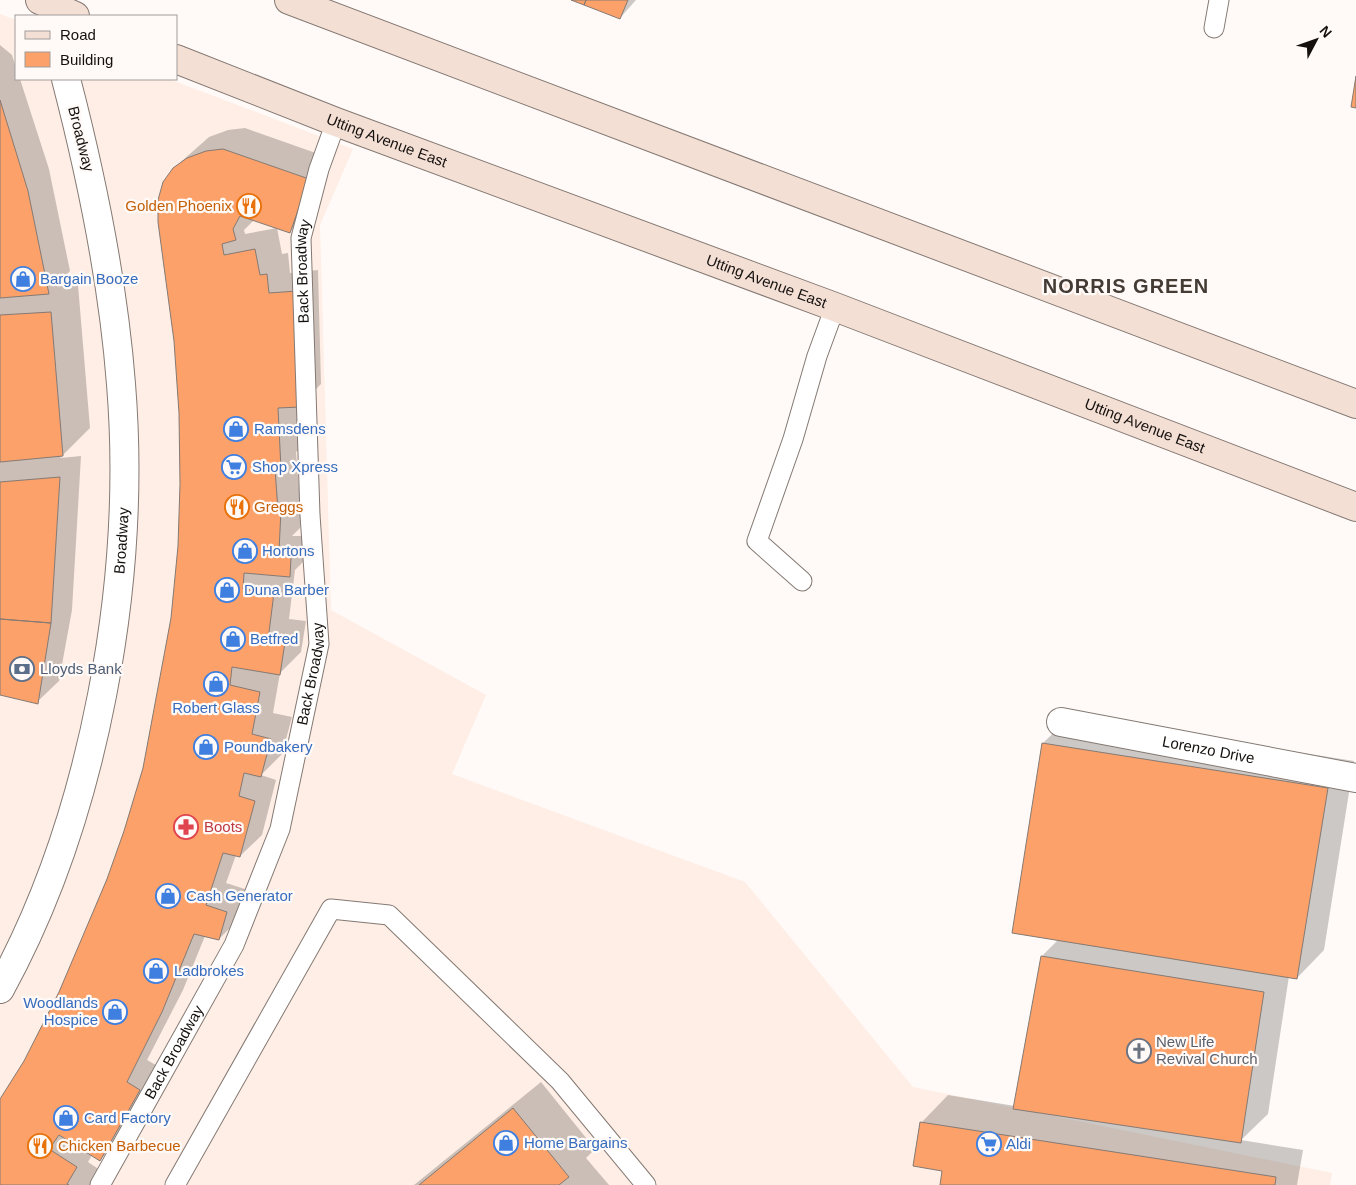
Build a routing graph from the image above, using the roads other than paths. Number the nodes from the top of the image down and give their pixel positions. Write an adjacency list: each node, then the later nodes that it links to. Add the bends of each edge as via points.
1 (289, 0): 8 (street)
2 (1219, 0): 3 (lane)
3 (1214, 28)
4 (178, 60): 6 (street, Utting Avenue East)
5 (66, 80): 13 (street, Broadway, via 91,176 111,294 121,385 123,532 102,698 89,754 56,861)
6 (336, 122): 7 (street, Utting Avenue East); 14 (lane, Back Broadway, via 319,169 301,238 310,515 319,644 280,829 234,945)
7 (835, 306): 9 (street, Utting Avenue East); 10 (lane, via 758,541)
8 (1356, 404)
9 (1356, 507)
10 (802, 581)
11 (1061, 722): 12 (street, Lorenzo Drive)
12 (1356, 778)
13 (0, 989)
14 (100, 1185)
15 (176, 1185): 16 (lane, via 331,909 390,915 560,1081)
16 (646, 1185)

